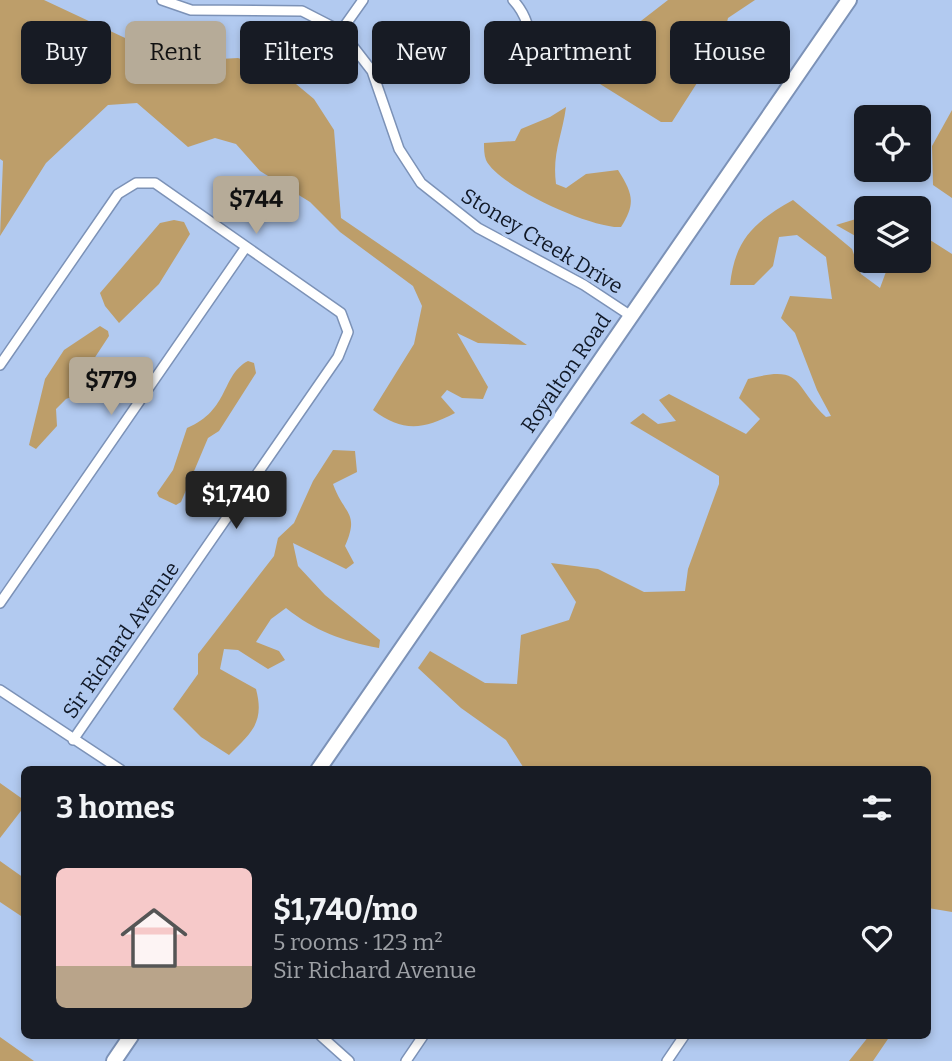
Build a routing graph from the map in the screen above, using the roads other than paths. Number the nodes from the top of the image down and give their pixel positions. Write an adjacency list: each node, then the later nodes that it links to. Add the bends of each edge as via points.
1 (162, 0): 5 (street, Stoney Creek Drive, via 191,9 302,10)
2 (363, 0): 6 (street)
3 (513, 0): 7 (street)
4 (849, 0): 10 (main road, Royalton Road)
5 (322, 21)
6 (348, 21)
7 (526, 21)
8 (358, 53): 10 (street, Stoney Creek Drive, via 372,71 400,149 421,183 478,228)
9 (246, 247): 11 (street, via 155,183 136,183 118,194); 12 (street); 14 (street, Sir Richard Avenue, via 341,313 348,332 338,357)
10 (631, 316): 16 (main road, Royalton Road)
11 (0, 365)
12 (0, 603)
13 (0, 690): 14 (street)
14 (73, 740): 15 (street)
15 (115, 766)
16 (321, 766)
17 (129, 1039): 21 (main road)
18 (324, 1039): 22 (street)
19 (421, 1039): 23 (street)
20 (682, 1039): 24 (street)
21 (114, 1061)
22 (349, 1061)
23 (406, 1061)
24 (667, 1061)

